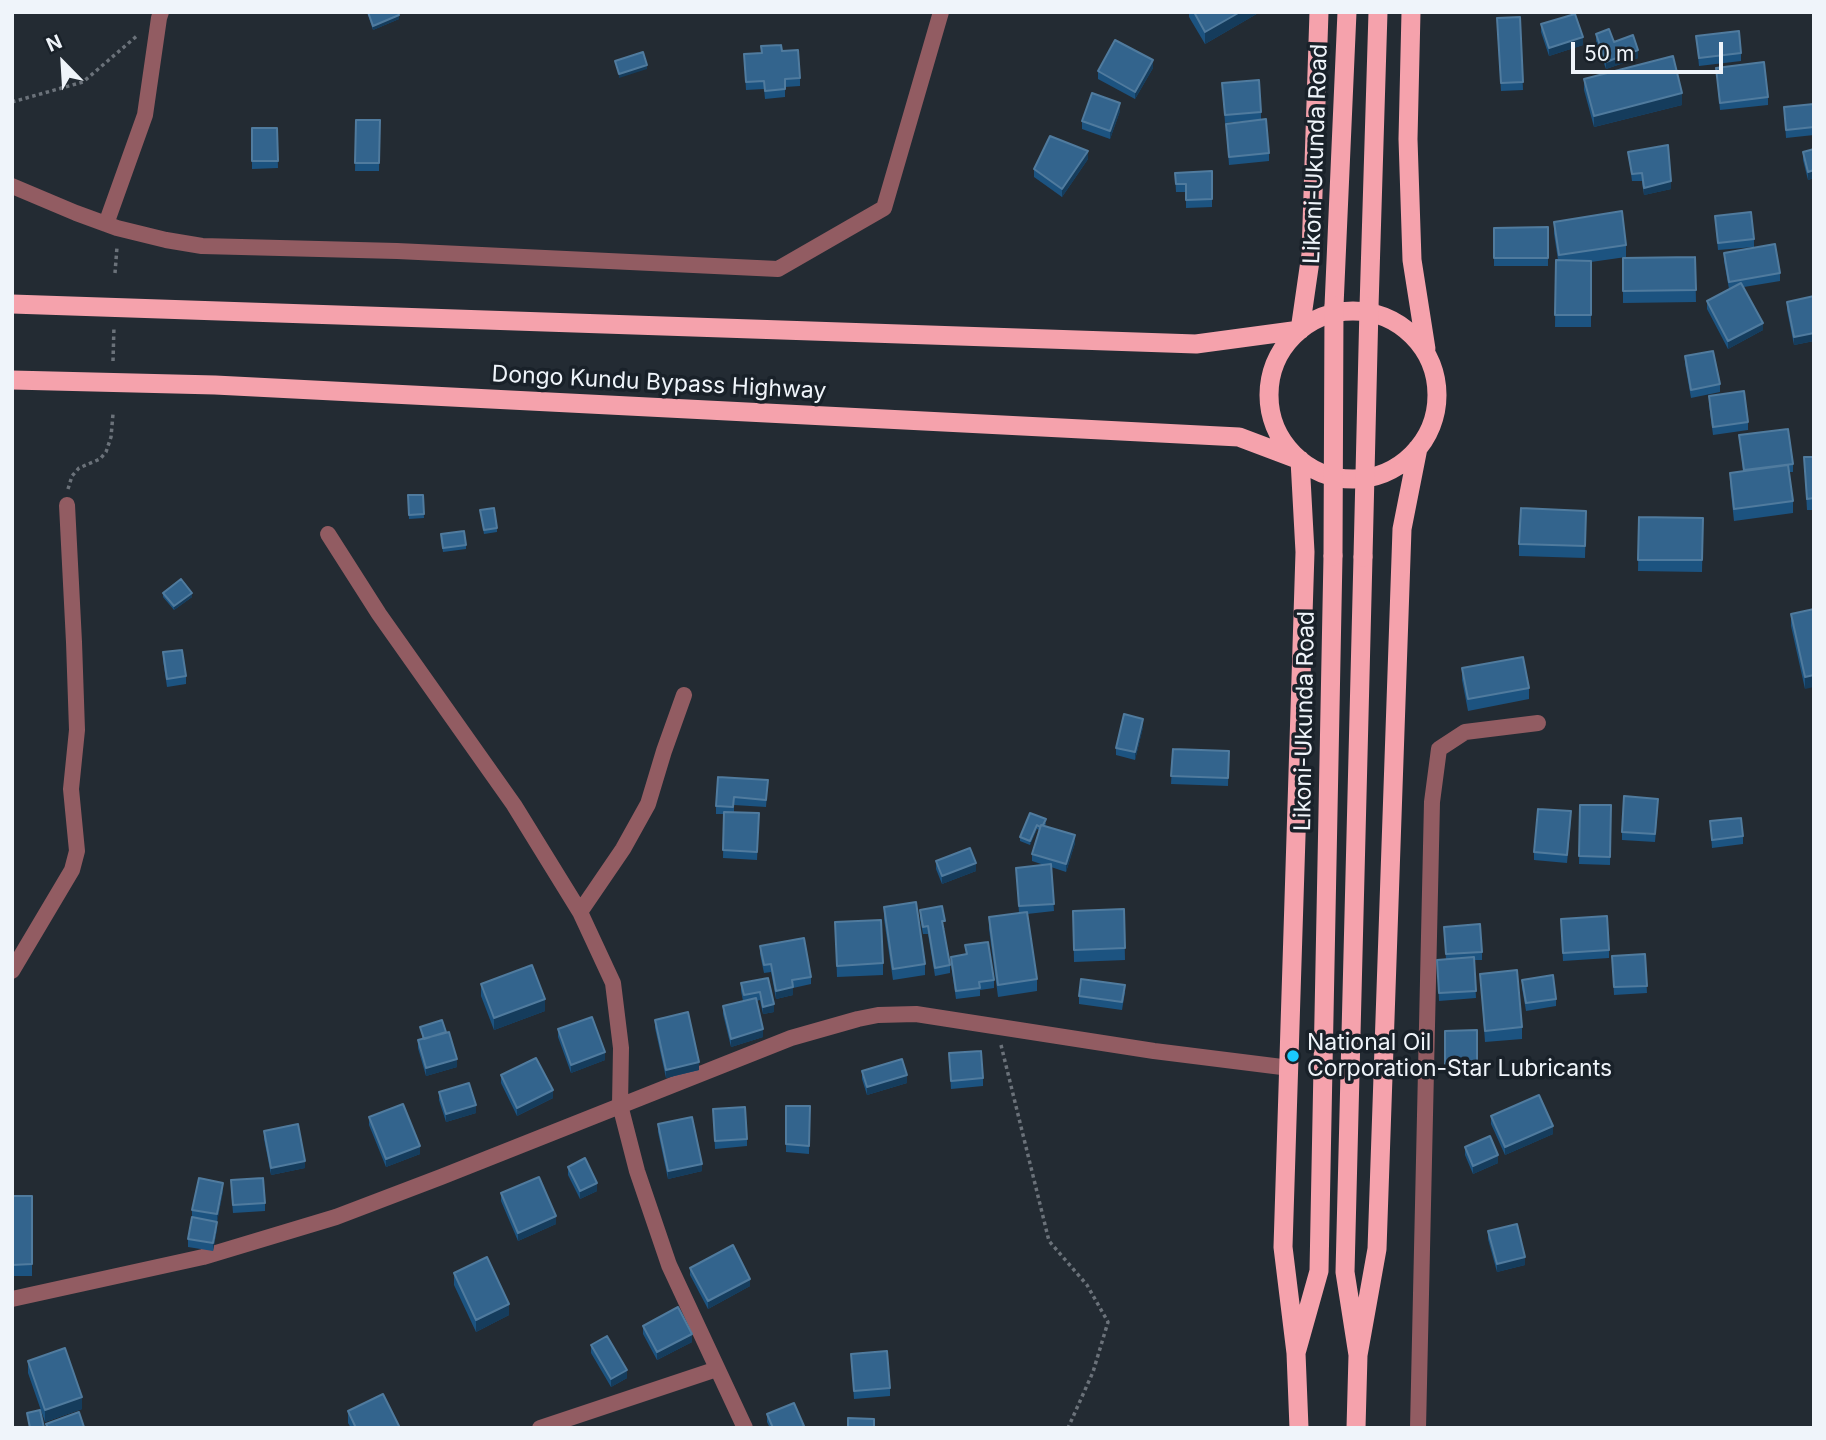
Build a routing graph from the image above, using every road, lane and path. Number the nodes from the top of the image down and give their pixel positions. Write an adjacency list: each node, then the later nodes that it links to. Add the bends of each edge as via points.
1 (942, 12): 9 (street, via 884,208 778,269 202,246)
2 (1319, 12): 13 (highway, via 1311,254)
3 (1346, 12): 30 (highway, Likoni-Ukunda Road, bridge, via 1334,306 1319,1271)
4 (1378, 12): 31 (highway, bridge, via 1345,1272)
5 (1411, 12): 14 (highway, via 1408,139 1412,260)
6 (160, 15): 7 (path, via 83,82); 9 (street, via 145,115)
7 (12, 102)
8 (12, 186): 9 (street)
9 (112, 226): 10 (path)
10 (115, 273)
11 (12, 304): 13 (highway, via 1196,344)
12 (114, 326): 15 (path)
13 (1300, 330): 14 (highway, via 1329,314 1379,314 1408,330); 19 (highway, via 1279,355 1269,394 1279,434)
14 (1427, 353): 18 (highway, via 1434,370 1437,403)
15 (113, 361)
16 (12, 380): 19 (highway, Dongo Kundu Bypass Highway, via 215,385 1239,437)
17 (113, 414): 20 (path, via 106,452 72,476)
18 (1419, 448): 19 (highway, via 1393,469 1361,478 1328,475); 31 (highway, via 1402,529 1377,1249)
19 (1300, 460): 27 (highway, via 1305,552)
20 (67, 505): 25 (street, via 77,730 71,789 77,851 72,870)
21 (328, 534): 24 (street, via 514,805)
22 (684, 695): 24 (street, via 648,804)
23 (1538, 723): 38 (street, via 1465,732 1439,748 1432,802)
24 (580, 912): 28 (street, via 612,983 621,1048)
25 (12, 971)
26 (997, 1026): 27 (street); 28 (street, via 916,1014 858,1019 791,1038); 35 (path, via 1049,1241 1087,1285 1108,1322 1093,1373)
27 (1290, 1068): 30 (highway, via 1283,1247)
28 (620, 1105): 29 (street, via 336,1217 203,1257); 32 (street, via 669,1265)
29 (12, 1299)
30 (1296, 1353): 36 (highway, Likoni-Ukunda Road)
31 (1358, 1355): 37 (highway)
32 (717, 1369): 33 (street); 34 (street)
33 (540, 1428)
34 (745, 1428)
35 (1068, 1428)
36 (1299, 1428)
37 (1356, 1428)
38 (1418, 1428)

